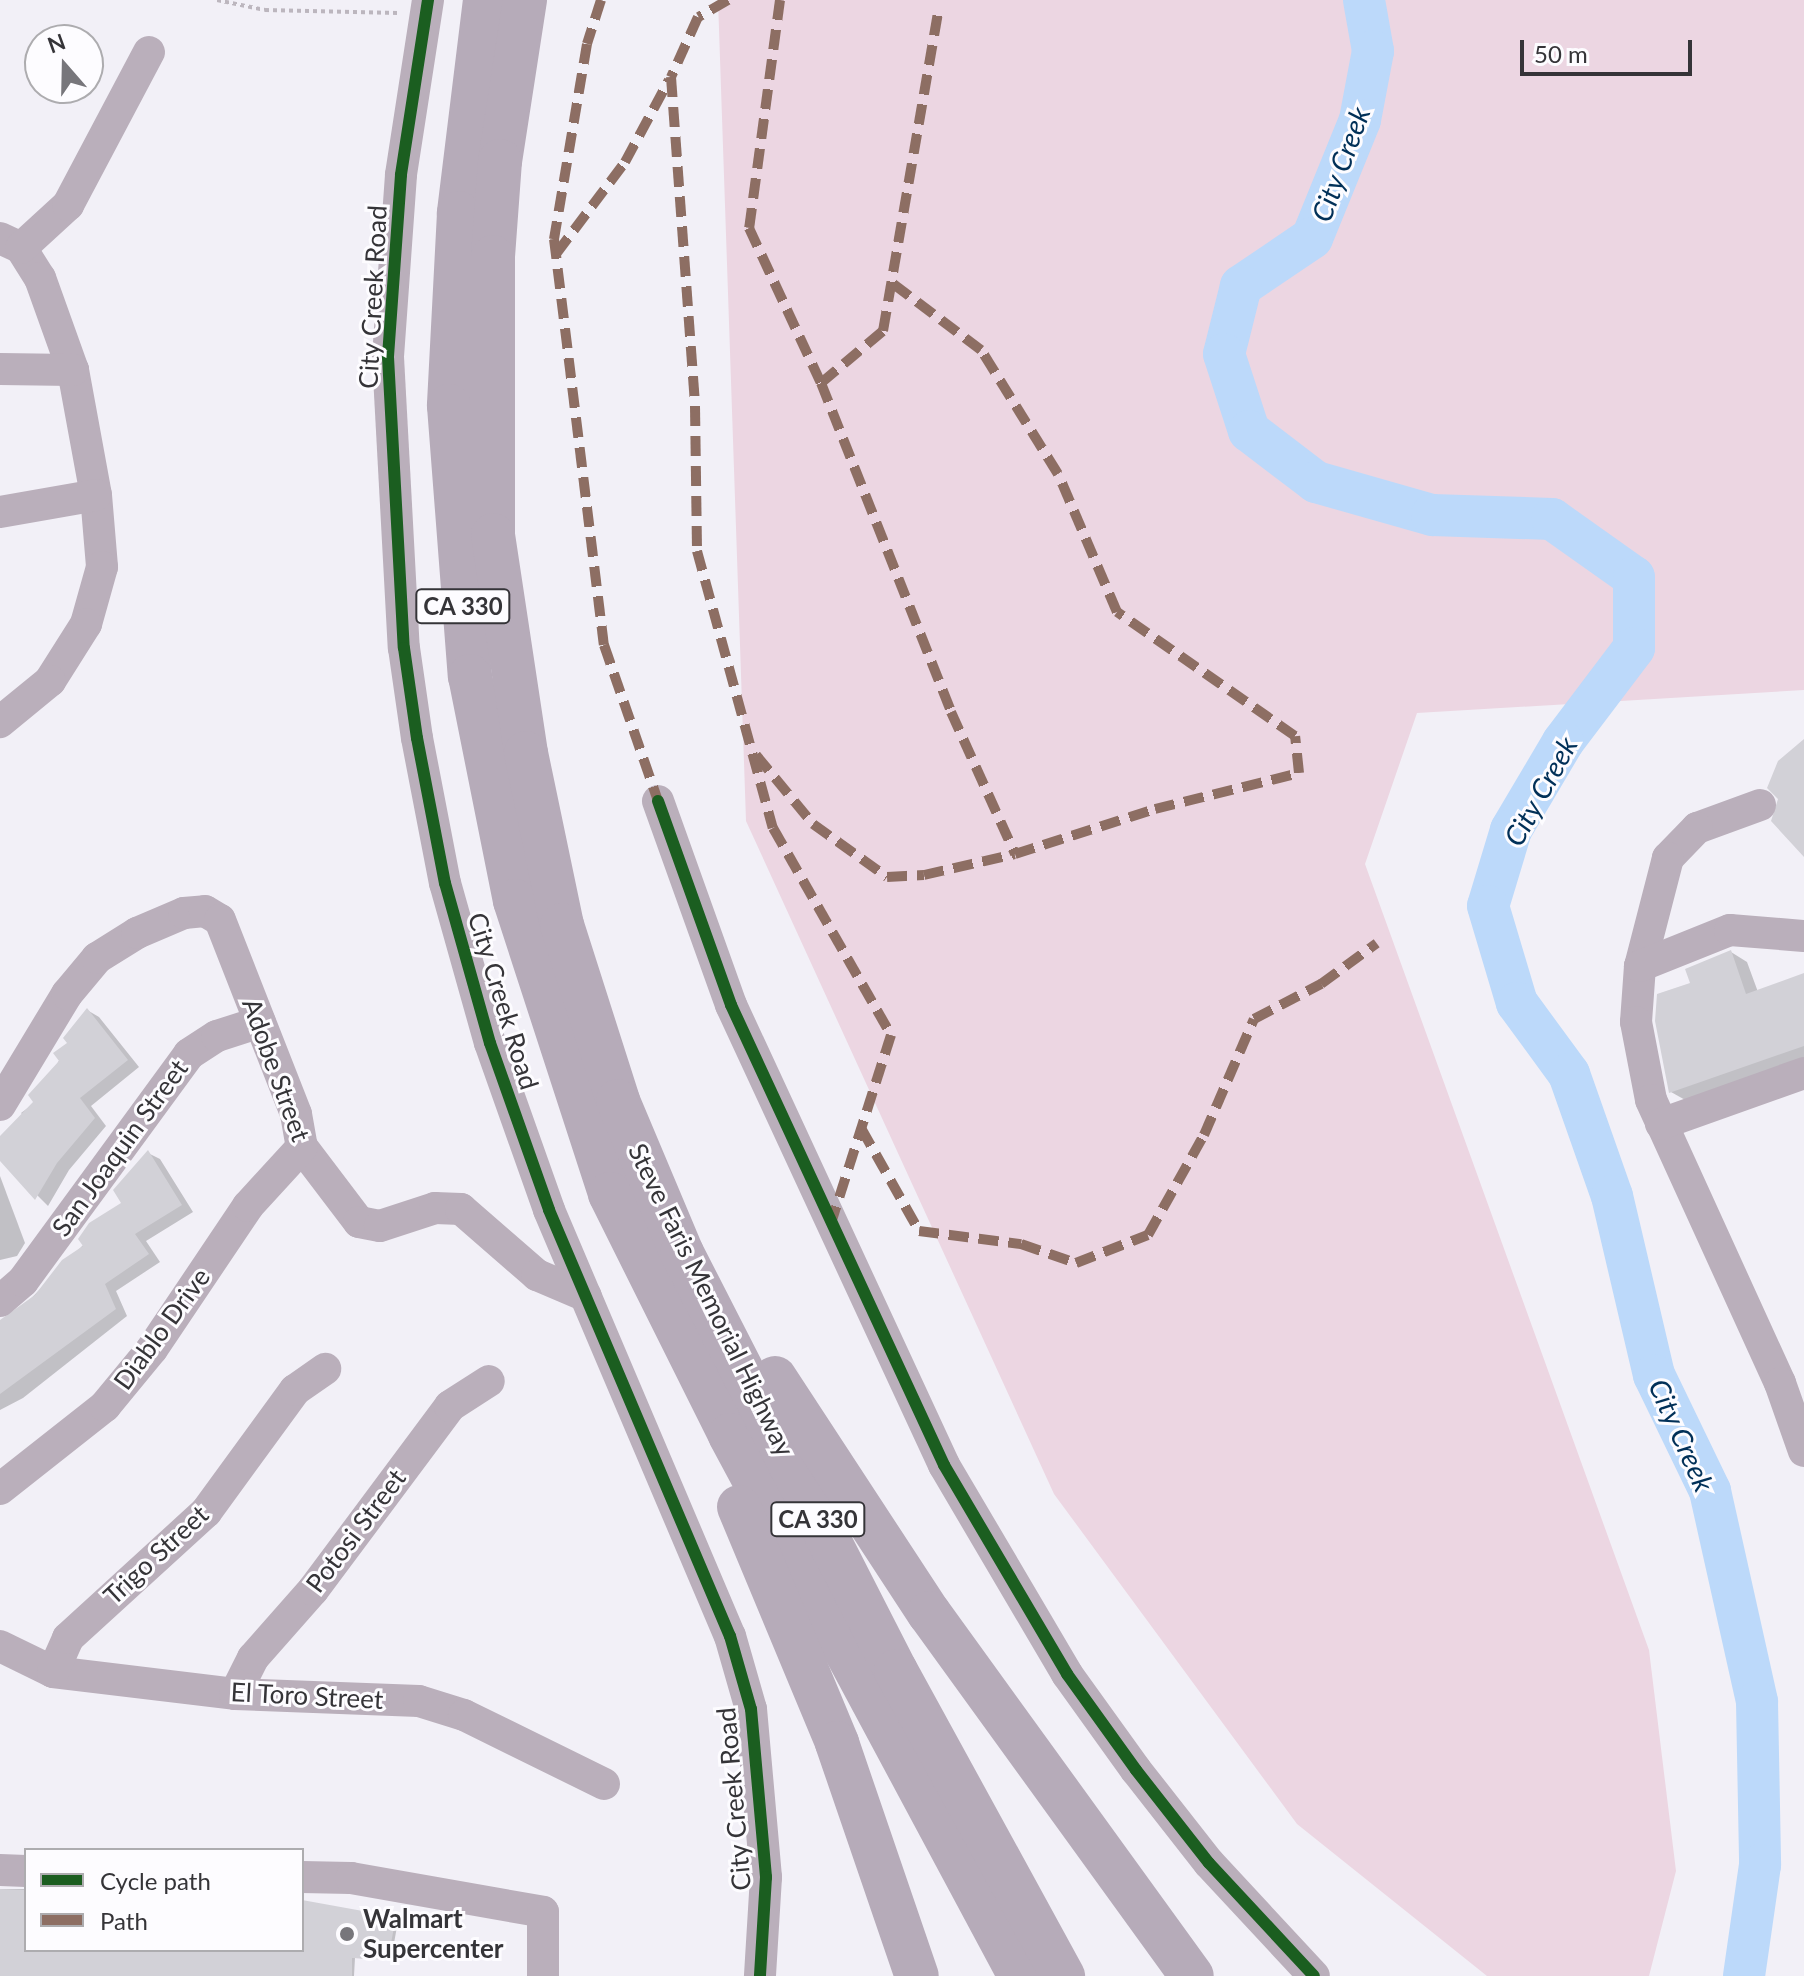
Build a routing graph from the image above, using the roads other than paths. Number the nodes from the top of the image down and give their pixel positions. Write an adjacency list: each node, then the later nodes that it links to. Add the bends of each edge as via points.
1 (485, 0): 21 (highway, Steve Faris Memorial Highway / CA 330, via 459,213 449,406 470,676 515,901)
2 (525, 0): 16 (highway, Steve Faris Memorial Highway / CA 330, via 500,161 493,257 493,535 540,822 562,925)
3 (427, 6): 22 (street, City Creek Road, via 401,175 388,357 404,648 417,738 462,951 549,1210)
4 (149, 52): 5 (street, via 68,205)
5 (10, 243): 7 (street, via 40,278)
6 (0, 369): 7 (street)
7 (73, 370): 8 (street)
8 (96, 495): 9 (street); 10 (street, via 102,567 86,624 50,681)
9 (0, 512)
10 (0, 722)
11 (658, 801): 43 (street, via 731,1005 944,1465 1067,1674 1136,1770 1209,1863)
12 (1760, 805): 14 (street, via 1697,828 1677,844 1668,858)
13 (1804, 936): 14 (street, via 1730,930)
14 (1640, 966): 19 (street, via 1639,1046)
15 (260, 1022): 18 (street, Adobe Street, via 220,920 205,911 184,913 97,958 67,994); 20 (street, Adobe Street, via 296,1114); 23 (street, San Joaquin Street, via 217,1036 189,1054 23,1281)
16 (600, 1048): 41 (highway, Steve Faris Memorial Highway / CA 330, via 647,1178 682,1253 896,1671); 42 (highway, via 782,1390 823,1456 929,1613)
17 (1804, 1073): 19 (street)
18 (0, 1105)
19 (1661, 1124): 26 (street, via 1780,1383)
20 (302, 1147): 22 (street, Adobe Street, via 359,1222 380,1226 435,1208 461,1209 537,1275); 27 (street, Diablo Drive, via 248,1206 152,1349 105,1406)
21 (610, 1194): 39 (highway, via 837,1743); 40 (highway, Steve Faris Memorial Highway / CA 330, via 730,1435)
22 (586, 1296): 38 (street, City Creek Road, via 730,1636 751,1709 766,1877)
23 (0, 1301)
24 (325, 1369): 31 (street, Trigo Street, via 295,1390 206,1512 68,1638)
25 (489, 1381): 32 (street, Potosi Street, via 465,1391 450,1406 313,1590 253,1658)
26 (1804, 1451)
27 (47, 1452): 28 (street); 29 (street, Diablo Drive)
28 (0, 1456)
29 (0, 1489)
30 (0, 1646): 31 (street, El Toro Street)
31 (53, 1672): 32 (street, El Toro Street)
32 (235, 1694): 33 (street, El Toro Street, via 419,1701 464,1715)
33 (604, 1784)
34 (0, 1870): 35 (street)
35 (24, 1871)
36 (304, 1877): 37 (street, via 351,1878 543,1912)
37 (543, 1976)
38 (760, 1976)
39 (917, 1976)
40 (1020, 1976)
41 (1063, 1976)
42 (1192, 1976)
43 (1314, 1976)

